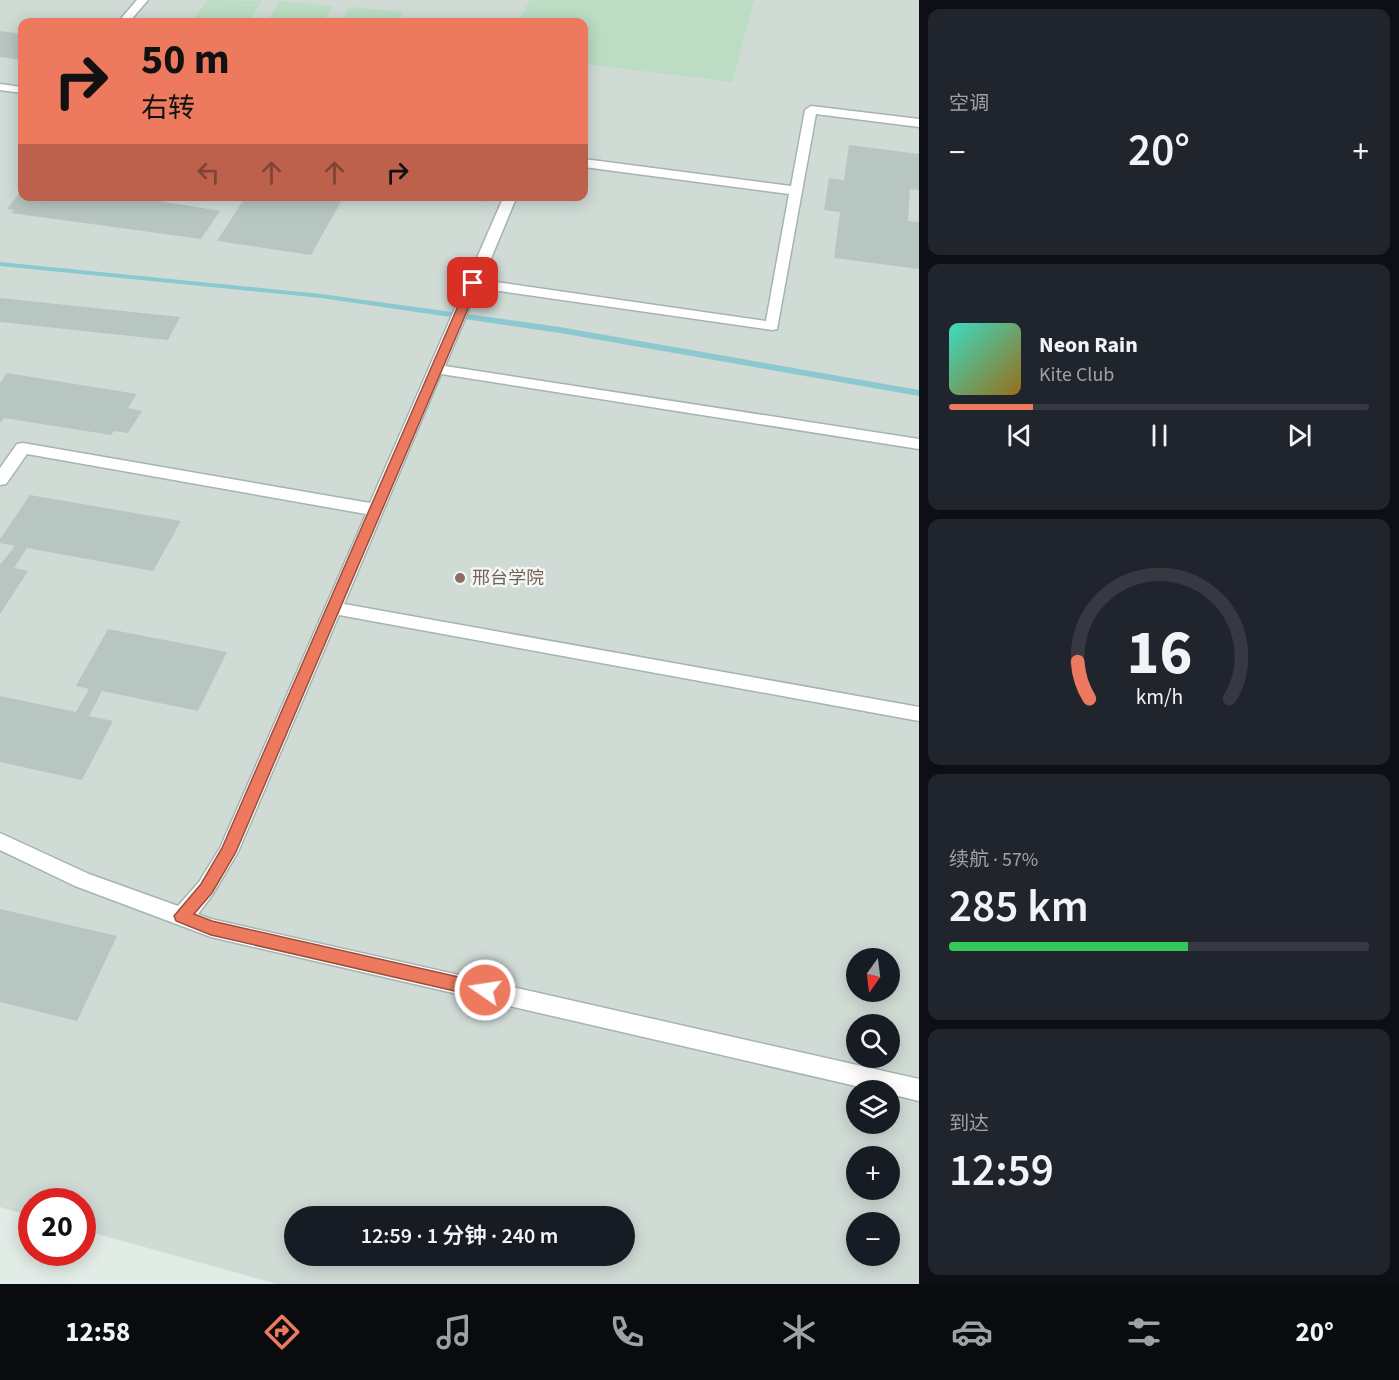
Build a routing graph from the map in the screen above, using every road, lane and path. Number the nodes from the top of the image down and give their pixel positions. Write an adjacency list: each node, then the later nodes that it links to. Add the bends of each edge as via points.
1 (143, 0): 2 (lane)
2 (127, 18)
3 (0, 87): 4 (lane)
4 (18, 89)
5 (919, 123): 7 (lane, via 811,110)
6 (588, 164): 7 (lane)
7 (797, 191): 9 (lane, via 772,326)
8 (509, 201): 9 (lane)
9 (473, 283): 10 (lane)
10 (436, 369): 11 (lane); 13 (lane)
11 (919, 444)
12 (0, 480): 13 (lane, via 23,448)
13 (376, 510): 14 (lane)
14 (333, 608): 15 (lane); 17 (lane, via 228,852 206,888)
15 (919, 714)
16 (0, 841): 17 (lane, via 82,880)
17 (182, 916): 18 (lane, via 211,928)
18 (919, 1090)

